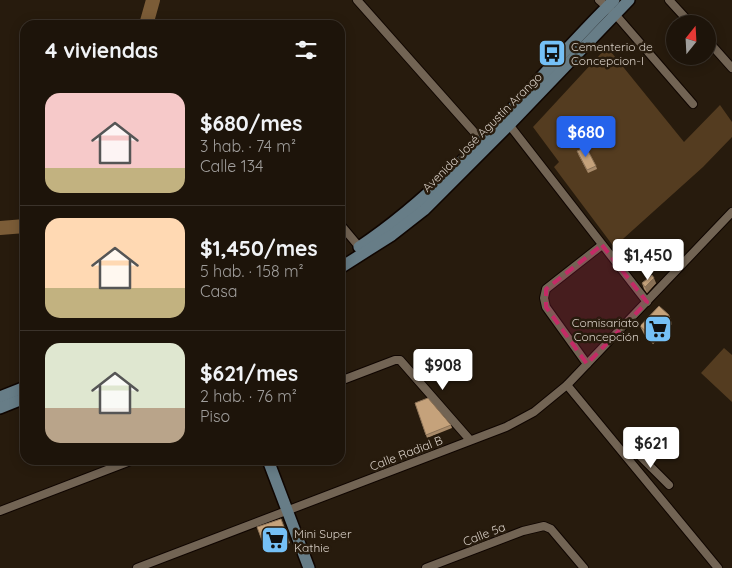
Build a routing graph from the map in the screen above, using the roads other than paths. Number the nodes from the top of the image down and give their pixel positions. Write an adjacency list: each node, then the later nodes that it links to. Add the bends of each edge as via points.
1 (357, 0): 10 (street)
2 (629, 0): 4 (main road, Avenida José Agustín Arango)
3 (669, 0): 5 (street)
4 (609, 5): 8 (street); 9 (main road, Avenida José Agustín Arango)
5 (683, 15)
6 (716, 50): 7 (street)
7 (732, 68)
8 (693, 104)
9 (507, 121): 10 (main road, Avenida José Agustín Arango); 13 (street); 14 (main road, Avenida José Agustín Arango, via 424,210 392,235)
10 (482, 141): 14 (main road, Avenida José Agustín Arango, via 419,202)
11 (732, 212): 17 (street, Calle Radial B)
12 (345, 230): 14 (street)
13 (602, 245): 17 (street); 18 (street, via 546,289 544,298 546,307)
14 (361, 249): 15 (main road, Avenida José Agustín Arango); 16 (main road, Avenida José Agustín Arango)
15 (345, 256)
16 (345, 263)
17 (647, 302): 18 (street, Calle Radial B)
18 (587, 364): 20 (street, Calle Radial B)
19 (345, 379): 25 (street, via 400,360)
20 (567, 385): 25 (street, Calle Radial B, via 534,412 506,428); 28 (street)
21 (20, 389): 22 (main road)
22 (0, 397)
23 (20, 400): 24 (main road)
24 (0, 408)
25 (470, 440): 33 (street, Calle Radial B)
26 (631, 447): 27 (street)
27 (638, 454): 28 (street); 31 (street)
28 (630, 461): 38 (street)
29 (120, 465): 32 (street)
30 (270, 465): 33 (main road)
31 (669, 485)
32 (0, 510)
33 (288, 512): 34 (street, Calle Radial B); 35 (main road)
34 (137, 568)
35 (309, 568)
36 (426, 568): 37 (street, Calle 5a, via 544,526 551,529)
37 (584, 568)
38 (718, 568)

